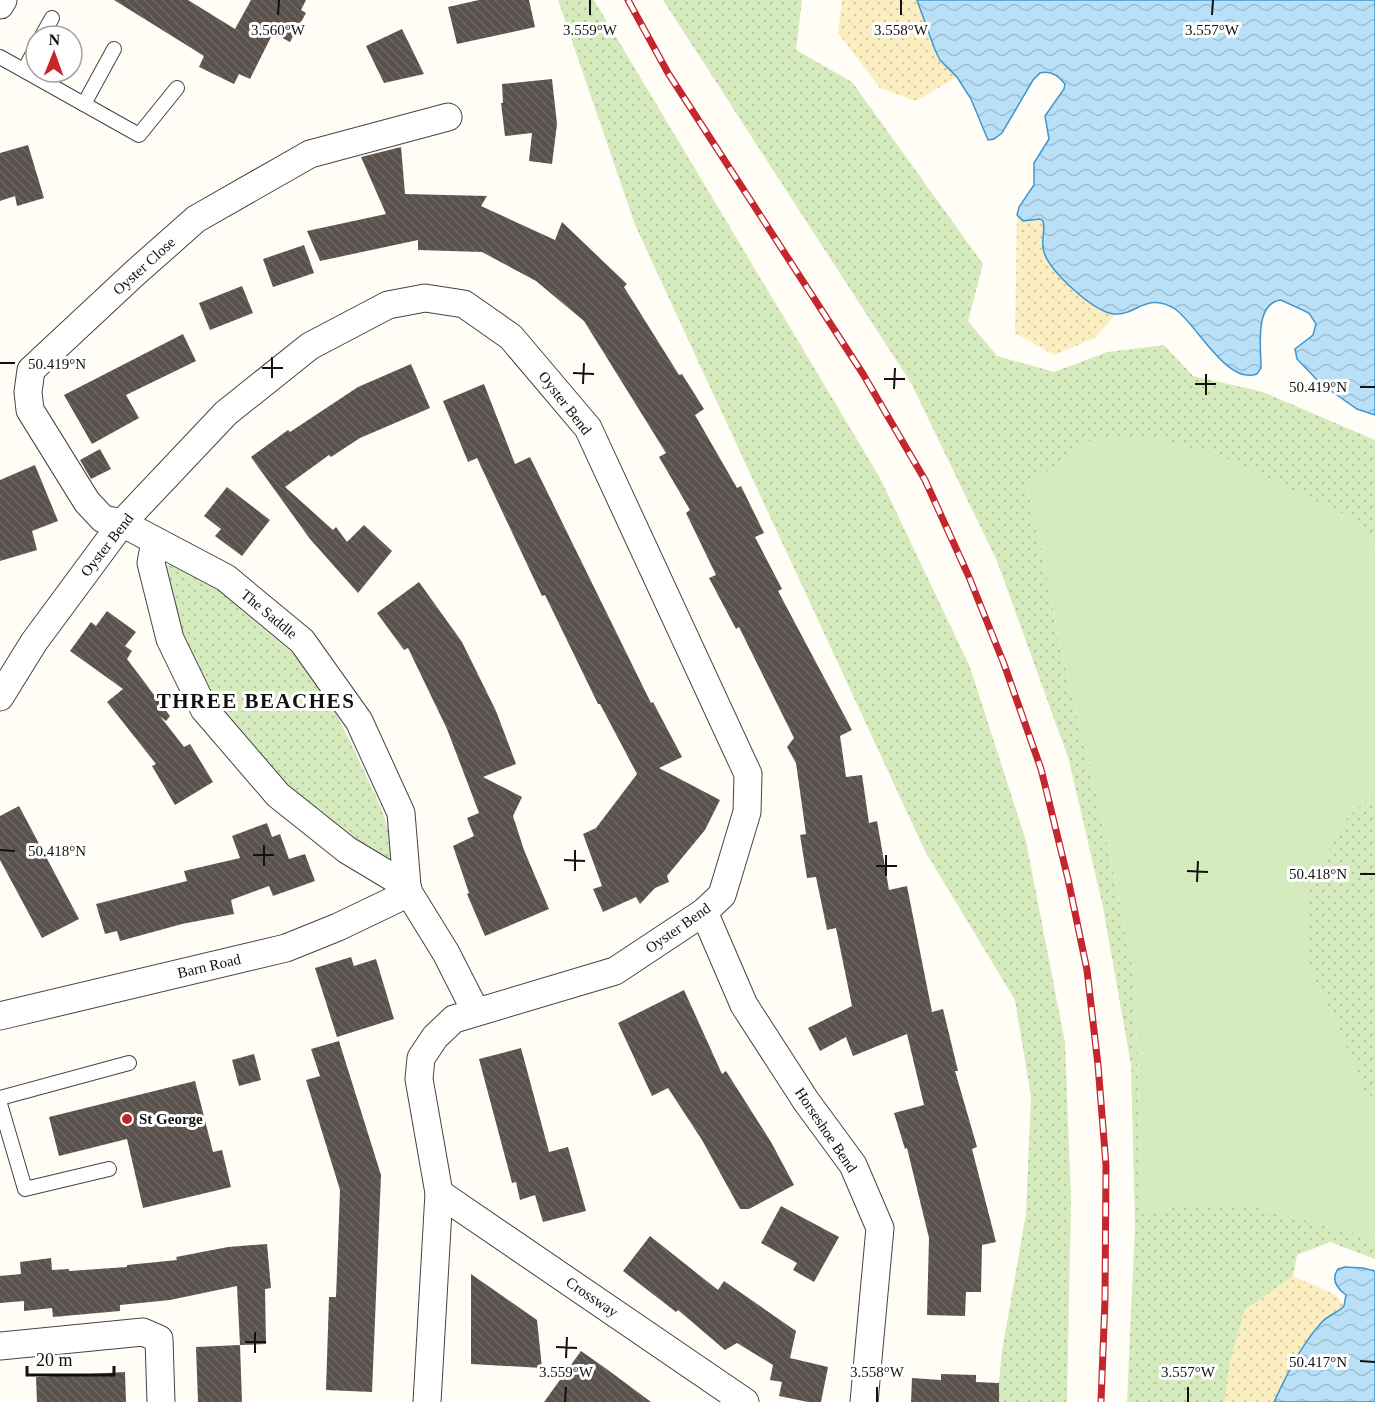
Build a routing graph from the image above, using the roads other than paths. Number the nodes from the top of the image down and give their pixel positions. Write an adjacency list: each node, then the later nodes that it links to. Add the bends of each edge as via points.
1 (3, 0): 2 (street)
2 (0, 5)
3 (52, 18): 4 (lane)
4 (49, 24)
5 (114, 50): 10 (lane)
6 (0, 57): 7 (lane)
7 (24, 70)
8 (49, 84): 10 (lane)
9 (177, 88): 10 (lane, via 139,135)
10 (84, 104)
11 (448, 117): 12 (street, Oyster Close, via 310,154 196,219 31,370 30,410 87,502 103,519)
12 (122, 523): 13 (street, The Saddle); 14 (street, Oyster Bend, via 34,642); 16 (street, Oyster Bend, via 226,413 310,346 388,305 425,298 464,304 511,337 588,428 748,774 747,812 722,895)
13 (155, 541): 15 (street, The Saddle, via 151,563 170,639 204,709 278,795 347,850); 15 (street, The Saddle, via 226,578 302,641 359,721 401,813)
14 (0, 697)
15 (408, 889): 17 (street, The Saddle); 18 (street, Barn Road, via 338,927 286,948)
16 (704, 912): 17 (street, Oyster Bend, via 615,971); 28 (street, Horseshoe Bend, via 744,1005 806,1101 853,1164 880,1228)
17 (476, 1012): 23 (street, via 454,1019 421,1058 418,1079)
18 (0, 1016)
19 (129, 1063): 20 (lane)
20 (0, 1098)
21 (0, 1104): 22 (lane, via 25,1189)
22 (108, 1168)
23 (439, 1193): 26 (street); 27 (street, Crossway)
24 (0, 1346): 25 (street, via 143,1332 159,1338)
25 (161, 1402)
26 (427, 1402)
27 (745, 1402)
28 (864, 1402)

